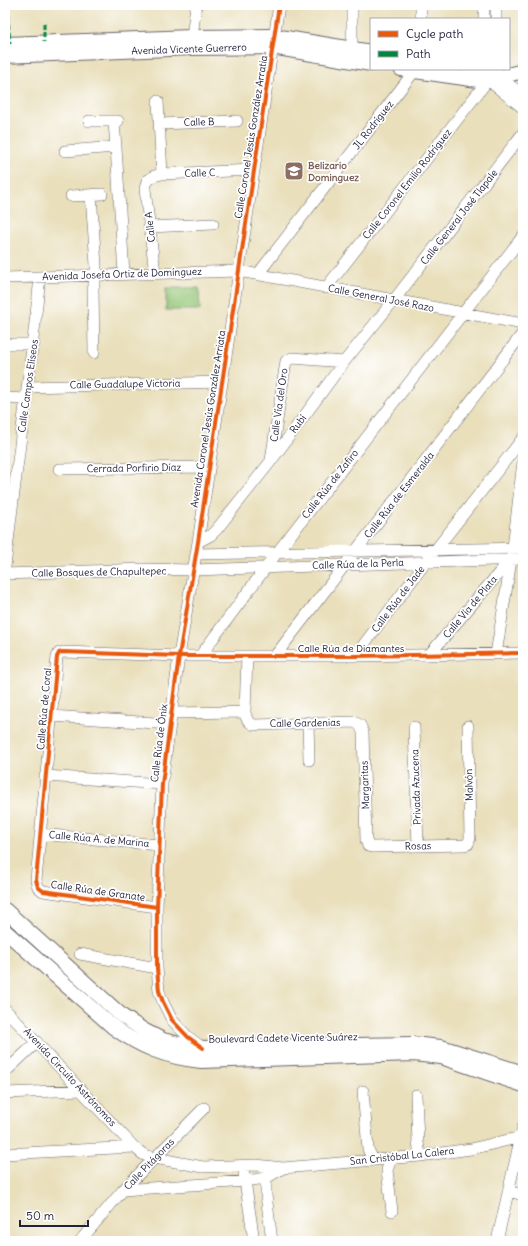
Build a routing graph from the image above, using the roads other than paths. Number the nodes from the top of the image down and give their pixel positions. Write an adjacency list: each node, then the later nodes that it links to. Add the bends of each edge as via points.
1 (196, 5): 10 (street)
2 (279, 5): 11 (street, Calle Coronel Jesús González Arratia)
3 (352, 5): 14 (street)
4 (421, 5): 7 (street)
5 (484, 5): 8 (street)
6 (496, 5): 9 (street)
7 (421, 18)
8 (484, 18)
9 (496, 18)
10 (192, 37): 11 (main road, Avenida Vicente Guerrero); 12 (main road, Avenida Vicente Guerrero)
11 (273, 41): 14 (main road, Avenida Vicente Guerrero); 15 (main road, Avenida Vicente Guerrero, via 192,48); 32 (street, Calle Coronel Jesús González Arratia)
12 (5, 44)
13 (370, 52): 14 (main road, Avenida Vicente Guerrero)
14 (352, 54): 17 (main road, Avenida Vicente Guerrero)
15 (5, 56)
16 (523, 61): 18 (main road)
17 (370, 63)
18 (510, 65)
19 (415, 70): 22 (main road, via 468,79); 42 (street, JL Rodríguez)
20 (476, 70): 22 (main road)
21 (523, 71): 22 (main road)
22 (489, 72): 23 (street); 25 (street); 46 (street, Calle Coronel Emilio Rodríguez)
23 (523, 96)
24 (158, 101): 28 (street)
25 (523, 108)
26 (89, 121): 30 (street, via 116,121)
27 (237, 121): 28 (street, Calle B)
28 (160, 124): 33 (street)
29 (523, 133): 47 (street, Calle General José Tlapale)
30 (116, 147): 31 (street); 41 (street)
31 (65, 151)
32 (254, 170): 33 (street, Calle C); 39 (street, Calle Coronel Jesús González Arratia)
33 (162, 174): 34 (street, Calle C)
34 (147, 181): 37 (street, Calle A)
35 (71, 196): 43 (street, via 96,194)
36 (213, 224): 37 (street)
37 (150, 227): 40 (street, Calle A)
38 (523, 236): 48 (street, Calle Rúa de Zafiro)
39 (239, 271): 40 (street, Avenida Josefa Ortiz de Domínguez); 42 (street, Calle General José Razo); 55 (street, Avenida Coronel Jesús González Arriata)
40 (155, 273): 41 (street, Avenida Josefa Ortiz de Domínguez)
41 (124, 274): 43 (street, Avenida Josefa Ortiz de Domínguez)
42 (258, 274): 46 (street, Calle General José Razo)
43 (96, 275): 44 (street, Avenida Josefa Ortiz de Domínguez); 53 (street, via 93,288)
44 (40, 277): 45 (street, Avenida Josefa Ortiz de Domínguez); 52 (street, Calle Campos Elíseos)
45 (5, 278)
46 (326, 288): 47 (street, Calle General José Razo)
47 (394, 300): 48 (street, Calle General José Razo); 54 (street, Rubí)
48 (463, 313): 49 (street, Calle General José Razo); 70 (street, Calle Rúa de Zafiro)
49 (523, 324)
50 (523, 333): 67 (street, Calle Rúa de Esmeralda)
51 (5, 344): 52 (street)
52 (34, 344): 56 (street, Calle Campos Elíseos)
53 (94, 353)
54 (344, 362): 60 (street, Rubí); 60 (street, Calle Vía del Oro, via 292,358 286,361)
55 (222, 382): 56 (street, Calle Guadalupe Victoria); 62 (street, Avenida Coronel Jesús González Arriata)
56 (28, 387): 58 (street, Calle Campos Elíseos)
57 (5, 398): 58 (street)
58 (26, 399): 63 (street, Calle Campos Elíseos)
59 (523, 438): 66 (street, Calle Rúa de Jade)
60 (271, 461): 65 (street, Rubí, via 217,529)
61 (523, 462): 68 (street)
62 (209, 467): 64 (street, Cerrada Porfirio Díaz); 65 (street, Avenida Coronel Jesús González Arriata)
63 (10, 468): 74 (street, Calle Campos Elíseos)
64 (59, 469)
65 (198, 542): 69 (street, Avenida Coronel Jesús González Arriata)
66 (435, 550): 67 (street, Calle Rúa de la Perla); 68 (street, Calle Rúa de la Perla); 72 (street, Calle Rúa de Jade)
67 (355, 552): 70 (street, Calle Rúa de la Perla); 73 (street, Calle Rúa de Esmeralda)
68 (515, 552): 71 (street, Calle Rúa de la Perla); 72 (street, Calle Rúa de la Perla); 79 (street); 80 (street, Calle Vía de Plata)
69 (196, 554): 70 (street, Calle Rúa de la Perla); 76 (street, Avenida Coronel Jesús González Arriata)
70 (276, 554): 75 (street, Calle Rúa de Zafiro)
71 (523, 559)
72 (426, 562): 73 (street, Calle Rúa de la Perla); 85 (street, Calle Rúa de Jade)
73 (347, 564): 75 (street, Calle Rúa de la Perla); 84 (street, Calle Rúa de Esmeralda)
74 (5, 566)
75 (266, 567): 76 (street, Calle Rúa de la Perla); 82 (street, Calle Rúa de Zafiro)
76 (193, 570): 77 (street, Calle Bosques de Chapultepec, via 143,569); 81 (street, Calle Rúa de Ónix)
77 (5, 574)
78 (523, 653): 79 (street, Calle Rúa de Diamantes)
79 (496, 654): 80 (street, Calle Rúa de Diamantes)
80 (429, 655): 85 (street, Calle Rúa de Diamantes)
81 (179, 656): 82 (street, Calle Rúa de Diamantes); 86 (street, Calle Rúa de Ónix); 88 (street, Calle Rúa de Coral, via 59,653)
82 (200, 656): 83 (street, Calle Rúa de Diamantes)
83 (248, 656): 84 (street, Calle Rúa de Diamantes); 87 (street)
84 (275, 656): 85 (street, Calle Rúa de Diamantes)
85 (355, 656)
86 (171, 712): 87 (street); 90 (street, Calle Rúa de Ónix)
87 (245, 712): 89 (street, Calle Gardenias, via 249,723 254,725)
88 (51, 716): 90 (street); 95 (street, Calle Rúa de Coral)
89 (308, 722): 91 (street, Calle Gardenias, via 354,722); 94 (street)
90 (170, 724): 96 (street, Calle Rúa de Ónix)
91 (360, 725): 100 (street, Margaritas, via 363,732)
92 (468, 726): 98 (street, Malvón)
93 (414, 727): 101 (street, Privada Azucena)
94 (309, 760)
95 (45, 776): 96 (street); 97 (street, Calle Rúa de Coral)
96 (162, 784): 99 (street, Calle Rúa de Ónix)
97 (40, 834): 99 (street, Calle Rúa A. de Marina); 102 (street, Calle Rúa de Coral, via 36,880)
98 (468, 844): 101 (street, Rosas)
99 (158, 845): 103 (street, Calle Rúa de Ónix)
100 (368, 846): 101 (street, Rosas)
101 (418, 846)
102 (38, 887): 103 (street, Calle Rúa de Granate, via 43,891)
103 (157, 907): 107 (street, Calle Rúa de Ónix)
104 (5, 910): 110 (main road, Boulevard Cadete Vicente Suárez, via 122,1016 163,1040)
105 (5, 931): 111 (main road, Boulevard Cadete Vicente Suárez, via 130,1040 182,1059 201,1061)
106 (80, 954): 107 (street)
107 (157, 968): 110 (street, Calle Rúa de Ónix, via 159,991 172,1020)
108 (5, 1009): 109 (street, Avenida Circuito Astrónomos)
109 (37, 1042): 112 (street); 115 (street, Avenida Circuito Astrónomos)
110 (203, 1048): 111 (main road, Boulevard Cadete Vicente Suárez, via 412,1044)
111 (441, 1052): 113 (main road, Boulevard Cadete Vicente Suárez); 114 (main road, Boulevard Cadete Vicente Suárez)
112 (5, 1072)
113 (523, 1072)
114 (523, 1085)
115 (82, 1090): 117 (street); 121 (street, Avenida Circuito Astrónomos)
116 (363, 1091): 126 (street, via 368,1149)
117 (5, 1093)
118 (416, 1095): 123 (street)
119 (204, 1108): 124 (street, Calle Pitágoras)
120 (522, 1132): 123 (street, San Cristóbal La Calera, via 471,1149); 133 (street)
121 (134, 1146): 122 (street); 124 (street, Avenida Circuito Astrónomos, via 144,1155)
122 (5, 1154)
123 (420, 1156): 125 (street, San Cristóbal La Calera)
124 (155, 1158): 127 (street, Avenida Circuito Astrónomos, via 203,1167); 132 (street, Calle Pitágoras)
125 (391, 1159): 126 (street, San Cristóbal La Calera); 135 (street, via 387,1170)
126 (373, 1160): 129 (street, San Cristóbal La Calera)
127 (242, 1166): 128 (street, Avenida Circuito Astrónomos); 131 (street)
128 (266, 1166): 129 (street, San Cristóbal La Calera); 130 (street)
129 (283, 1168): 130 (street, San Cristóbal La Calera)
130 (266, 1178): 131 (street); 138 (street)
131 (246, 1181): 132 (street); 137 (street)
132 (124, 1190): 136 (street, Calle Pitágoras)
133 (508, 1191): 134 (street); 139 (street)
134 (523, 1195)
135 (392, 1211)
136 (80, 1241)
137 (254, 1241)
138 (272, 1241)
139 (497, 1241)

